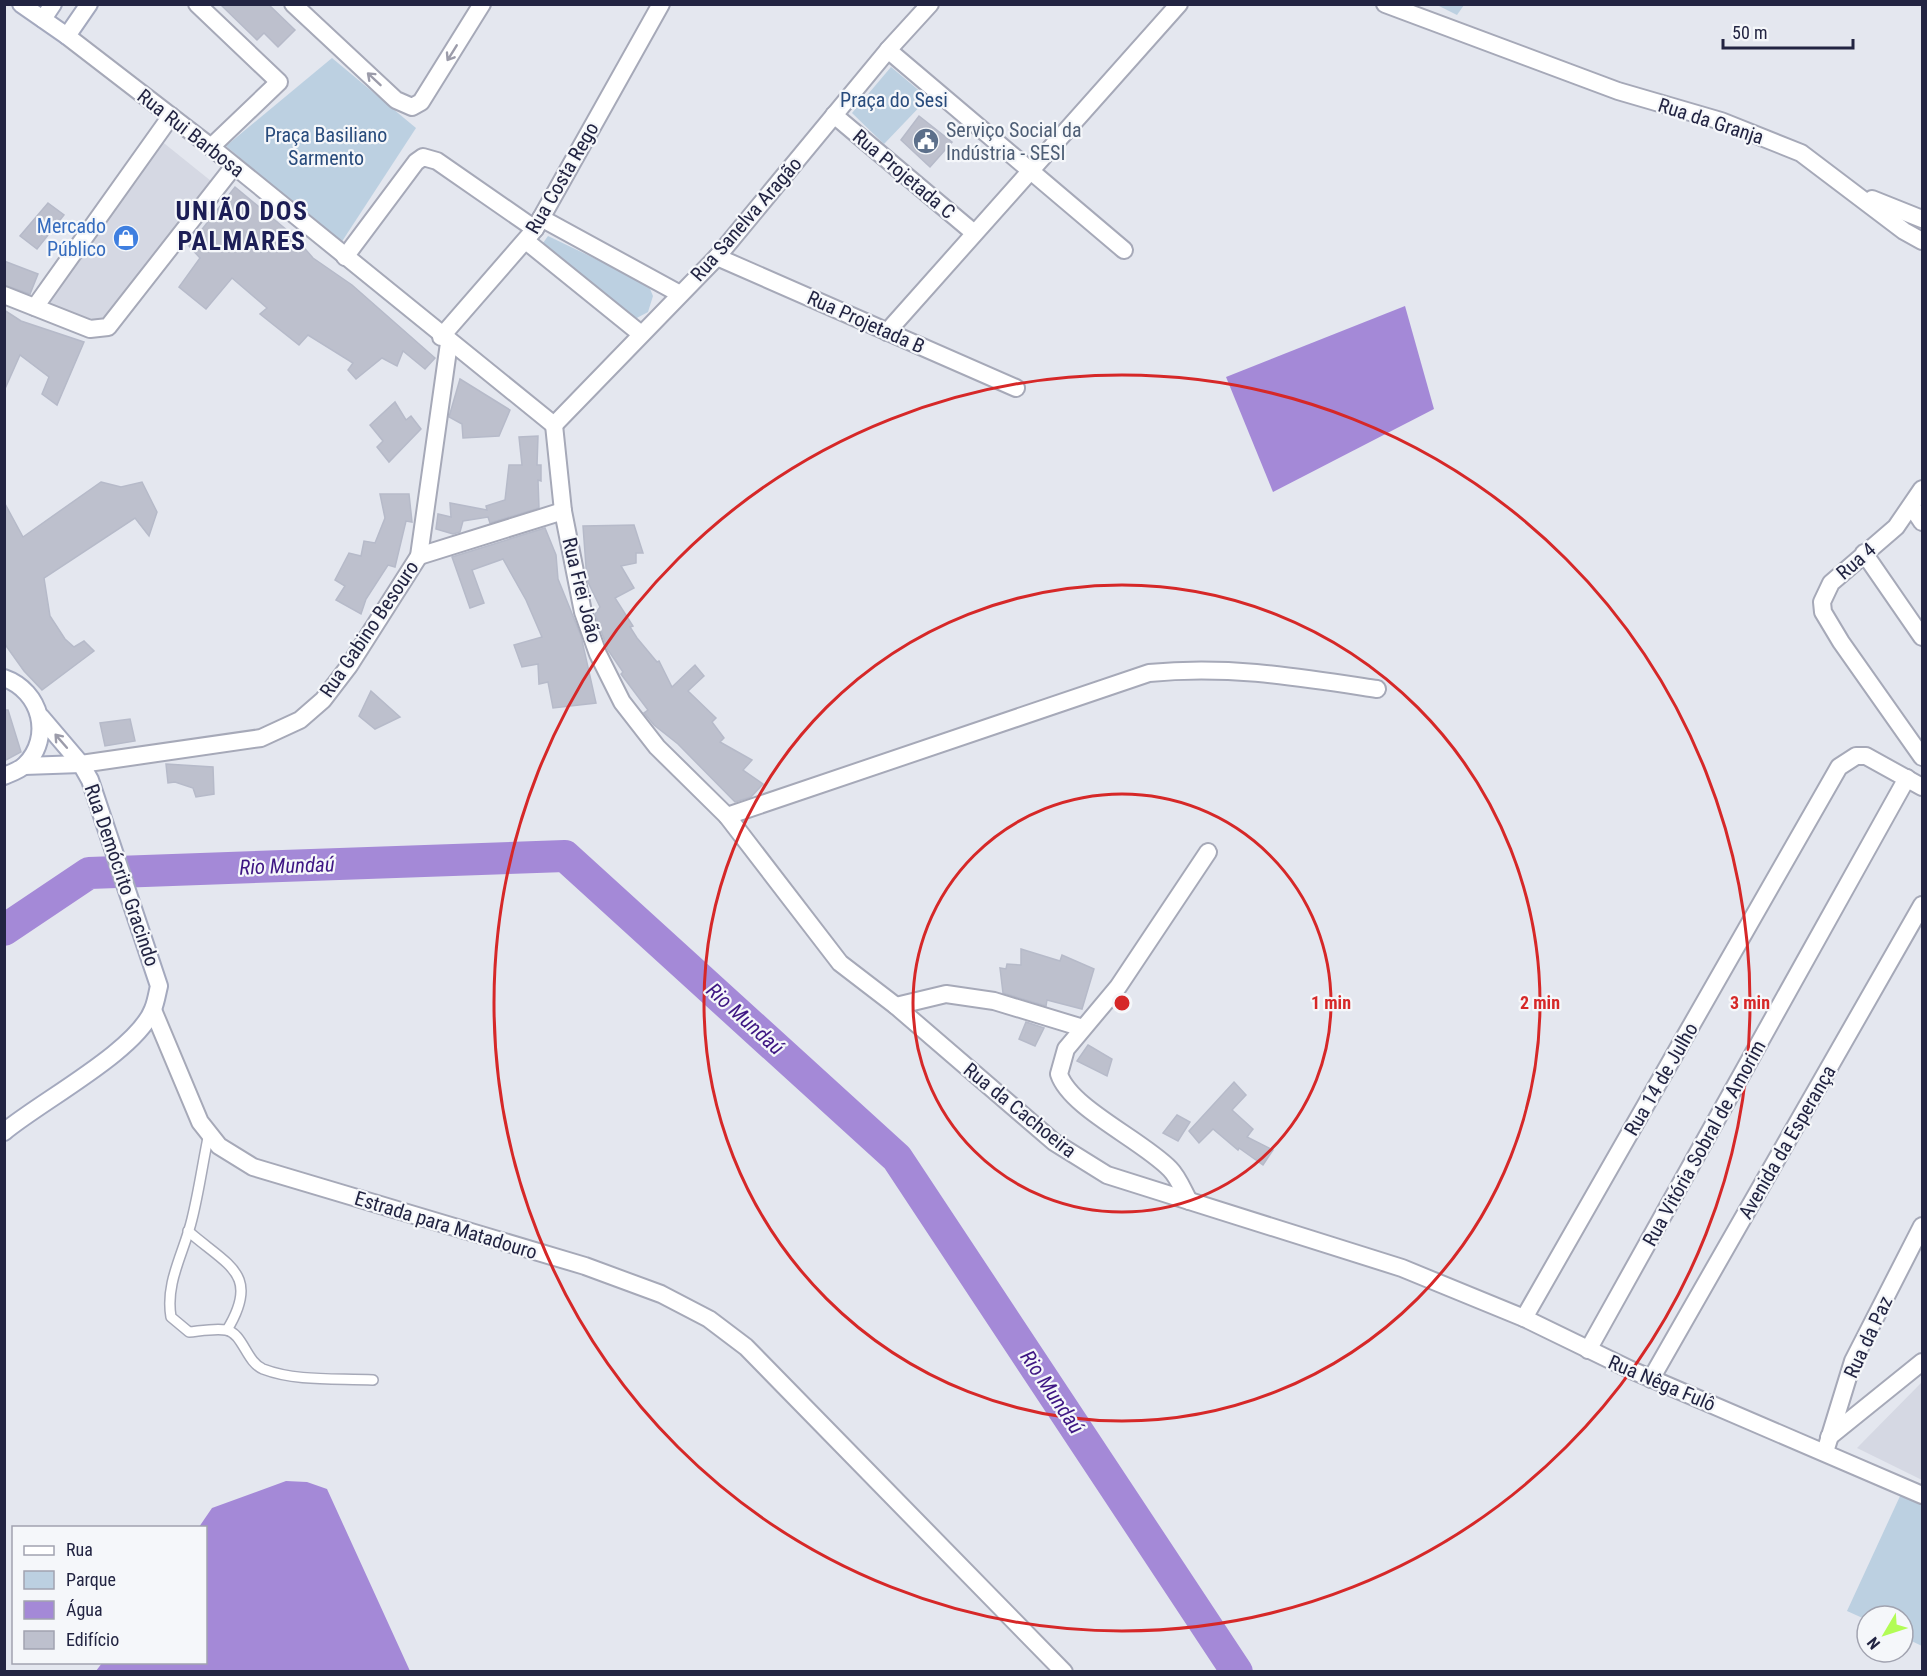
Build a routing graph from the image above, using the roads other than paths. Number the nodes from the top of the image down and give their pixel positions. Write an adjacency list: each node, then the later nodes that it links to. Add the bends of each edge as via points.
1 (21, 4): 11 (street, Rua Rui Barbosa)
2 (53, 4): 11 (street)
3 (89, 4): 12 (street)
4 (197, 4): 16 (street, via 279,82)
5 (293, 4): 6 (street, one-way to 5, via 421,102 412,107 396,100)
6 (483, 4)
7 (661, 4): 21 (street, Rua Costa Rego)
8 (930, 4): 13 (street, Rua Sanelva Aragão)
9 (1179, 4): 18 (street)
10 (1385, 4): 19 (street, Rua da Granja, via 1618,91 1721,121 1801,153)
11 (43, 19): 12 (street, Rua Rui Barbosa)
12 (67, 36): 14 (street, Rua Rui Barbosa)
13 (888, 50): 15 (street, Rua Sanelva Aragão); 18 (street)
14 (171, 116): 16 (street, Rua Rui Barbosa); 29 (street)
15 (834, 116): 22 (street, Rua Projetada C); 26 (street, Rua Sanelva Aragão)
16 (211, 147): 17 (street, Rua Rui Barbosa)
17 (234, 166): 25 (street, Rua Rui Barbosa); 29 (street, via 108,327 90,329)
18 (1030, 170): 22 (street); 24 (street)
19 (1854, 192): 20 (street); 23 (street, Rua da Granja)
20 (1923, 219)
21 (534, 229): 25 (street, via 437,161 423,157); 27 (street); 31 (street); 32 (street, Rua Costa Rego)
22 (974, 232): 30 (street)
23 (1923, 241)
24 (1124, 250)
25 (345, 257): 32 (street, Rua Rui Barbosa)
26 (717, 257): 27 (street, Rua Sanelva Aragão); 30 (street, Rua Projetada B)
27 (680, 294): 31 (street, Rua Sanelva Aragão)
28 (4, 295): 29 (street)
29 (35, 307)
30 (887, 332): 33 (street, Rua Projetada B)
31 (641, 334): 34 (street, Rua Sanelva Aragão)
32 (445, 340): 34 (street, Rua Rui Barbosa); 40 (street, Rua Gabino Besouro)
33 (1016, 388)
34 (554, 426): 37 (street, Rua Frei João)
35 (1923, 489): 36 (street, Rua 4)
36 (1912, 507): 38 (street); 39 (street, Rua 4, via 1896,527)
37 (563, 512): 40 (street); 51 (street, Rua Frei João, via 583,612 622,702 657,747)
38 (1923, 522)
39 (1864, 553): 41 (street); 45 (street, Rua 4, via 1832,583 1822,602 1822,612)
40 (419, 556): 46 (street, Rua Gabino Besouro, via 349,666 323,700 300,720 261,738)
41 (1923, 637)
42 (5, 678): 44 (street, Rua Demócrito Gracindo, via 29,694)
43 (1377, 689): 51 (street, via 1270,673 1194,668 1149,673)
44 (41, 717): 46 (street, Rua Demócrito Gracindo, one-way to 44); 47 (street, via 39,744)
45 (1923, 757)
46 (81, 764): 47 (street, Rua Demócrito Gracindo); 55 (street, Rua Demócrito Gracindo, via 90,780 153,963 159,986)
47 (24, 766): 48 (street)
48 (4, 776)
49 (1907, 778): 50 (street, Rua 14 de Julho); 63 (street, Rua 14 de Julho, via 1866,756 1856,756 1839,767); 65 (street, Rua Vitória Sobral de Amorim)
50 (1923, 787)
51 (727, 816): 54 (street, Rua da Cachoeira, via 840,963)
52 (1208, 852): 56 (street, via 1118,987)
53 (1923, 905): 67 (street, Avenida da Esperança)
54 (896, 1006): 56 (street, via 946,994 994,1001); 59 (street, Rua da Cachoeira, via 1054,1142 1107,1175)
55 (153, 1010): 57 (street, Rua Demócrito Gracindo, via 142,1027 115,1052); 58 (street, Estrada para Matadouro, via 200,1122)
56 (1083, 1028): 59 (street, via 1066,1049 1059,1074 1062,1083 1071,1096 1172,1171)
57 (4, 1132)
58 (208, 1132): 61 (lane); 71 (street, Estrada para Matadouro, via 219,1146 253,1167 585,1266 661,1294 718,1326 746,1347)
59 (1189, 1201): 62 (street, Rua da Cachoeira)
60 (1923, 1226): 69 (street, Rua da Paz, via 1853,1361)
61 (188, 1231): 64 (lane, via 232,1268 242,1282 241,1303); 64 (lane, via 172,1278 168,1299 171,1317 189,1332)
62 (1402, 1268): 63 (street, Rua Nêga Fulô)
63 (1524, 1318): 65 (street, Rua Nêga Fulô)
64 (227, 1330): 68 (lane, via 261,1368 290,1376)
65 (1588, 1350): 67 (street, Rua Nêga Fulô)
66 (1923, 1362): 69 (street)
67 (1651, 1379): 69 (street, Rua Nêga Fulô)
68 (374, 1380)
69 (1827, 1445): 70 (street, Rua Nêga Fulô)
70 (1923, 1495)
71 (1064, 1671)

